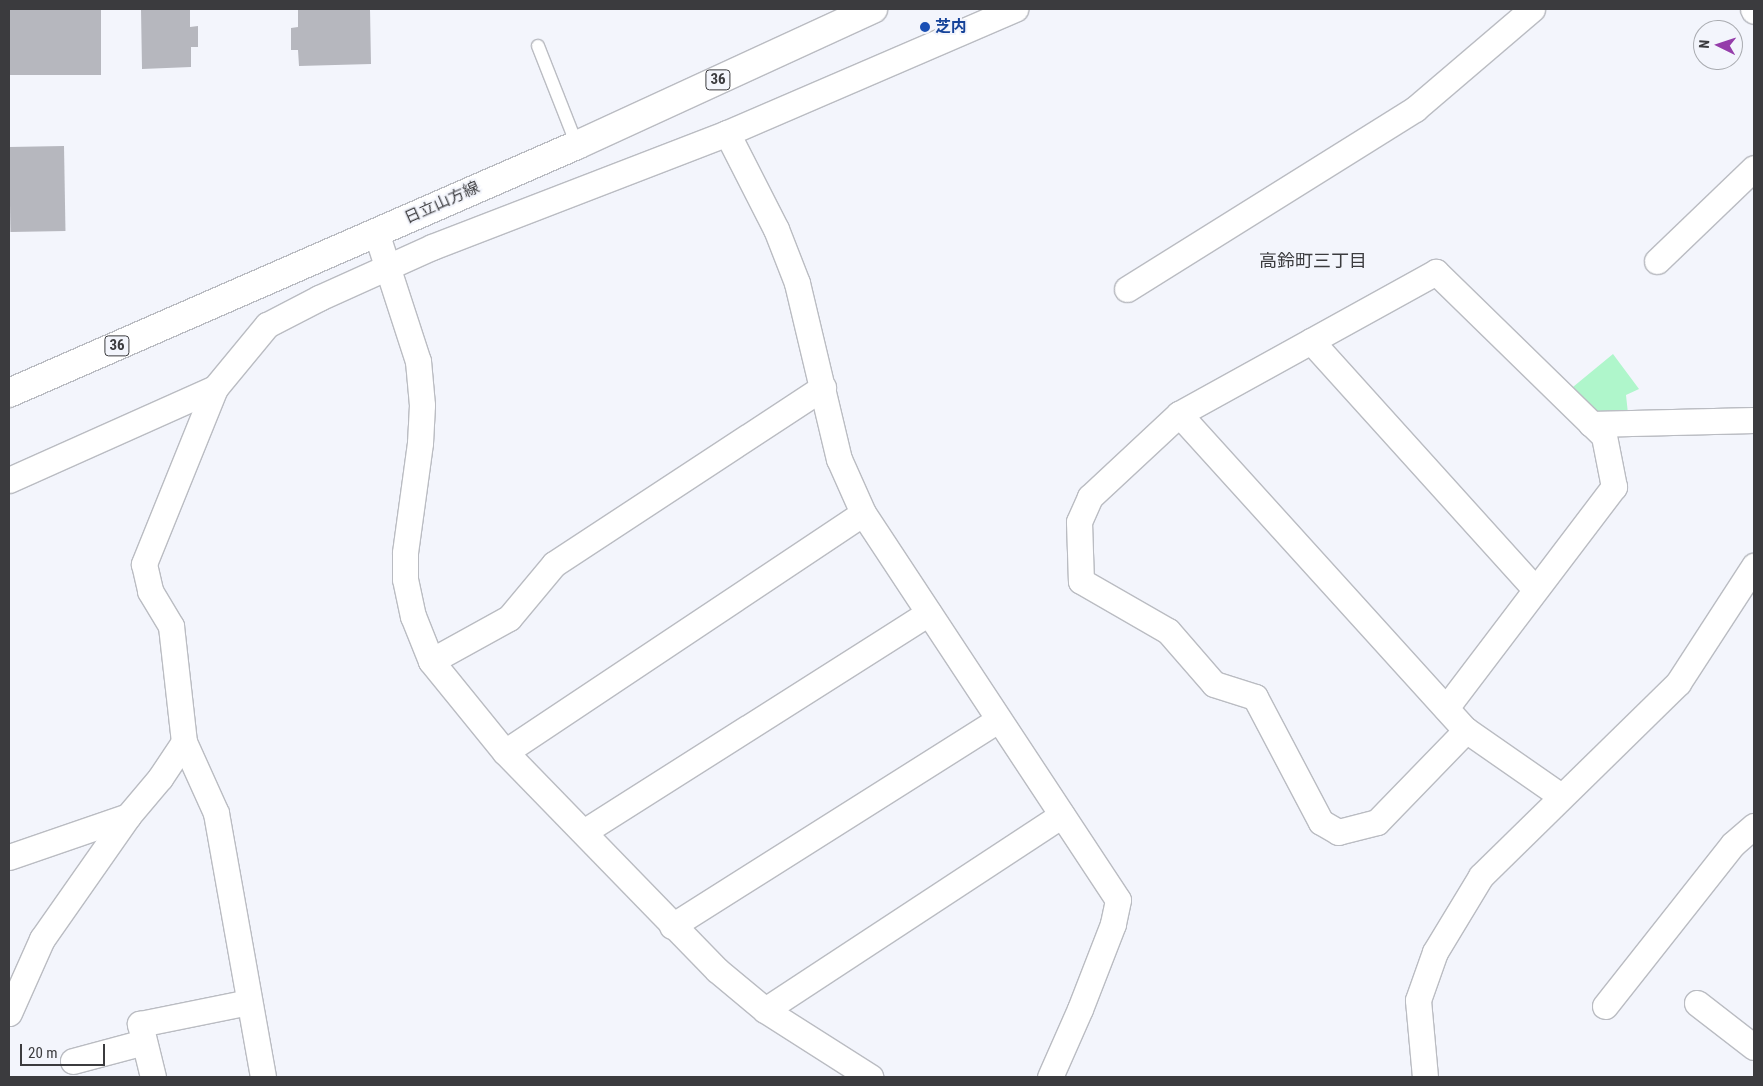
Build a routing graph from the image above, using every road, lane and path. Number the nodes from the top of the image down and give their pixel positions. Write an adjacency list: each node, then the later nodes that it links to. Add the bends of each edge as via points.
1 (873, 9): 6 (main road, 日立山方線 / 36)
2 (1015, 9): 5 (street)
3 (1532, 9): 11 (street, via 1415,109)
4 (538, 46): 6 (lane)
5 (727, 133): 10 (street); 13 (street, via 776,229 797,283)
6 (577, 145): 8 (main road, 日立山方線 / 36)
7 (1754, 168): 9 (street)
8 (376, 232): 10 (street); 15 (main road, 日立山方線 / 36)
9 (1657, 261)
10 (389, 266): 14 (street, via 267,325); 24 (street, via 418,361 422,391 420,443 405,553 405,579 413,616)
11 (1127, 289)
12 (1311, 341): 16 (street); 18 (street, via 1436,272); 22 (street)
13 (823, 387): 20 (street, via 839,459); 24 (street, via 554,564 509,618)
14 (215, 388): 19 (street); 28 (street, via 144,564 150,591 171,626)
15 (9, 393)
16 (1179, 414): 25 (street); 27 (street, via 1090,497 1079,522 1081,581 1168,630 1214,684 1254,697 1320,822 1338,832 1377,822)
17 (1754, 420): 18 (street)
18 (1591, 424): 22 (street, via 1604,436 1614,487)
19 (9, 480)
20 (863, 513): 23 (street); 29 (street)
21 (1754, 566): 30 (street, via 1678,683)
22 (1536, 589): 25 (street)
23 (929, 613): 26 (street); 34 (street)
24 (432, 661): 29 (street)
25 (1446, 708): 27 (street)
26 (998, 720): 32 (street); 36 (street)
27 (1466, 730): 30 (street)
28 (184, 742): 31 (street, via 160,778); 37 (street, via 216,813)
29 (505, 752): 34 (street)
30 (1561, 796): 49 (street, via 1481,876 1435,952 1418,1000)
31 (128, 816): 35 (street); 41 (street, via 42,940)
32 (1062, 816): 40 (street); 48 (street, via 1118,900 1113,924)
33 (1754, 826): 39 (street, via 1733,844)
34 (585, 831): 36 (street)
35 (9, 857)
36 (672, 926): 40 (street)
37 (249, 1002): 42 (street, via 140,1024); 46 (street)
38 (1697, 1003): 43 (street)
39 (1605, 1006)
40 (765, 1010): 47 (street)
41 (9, 1013)
42 (144, 1042): 44 (street); 45 (street)
43 (1754, 1048)
44 (73, 1062)
45 (152, 1077)
46 (263, 1077)
47 (870, 1077)
48 (1050, 1077)
49 (1425, 1077)

